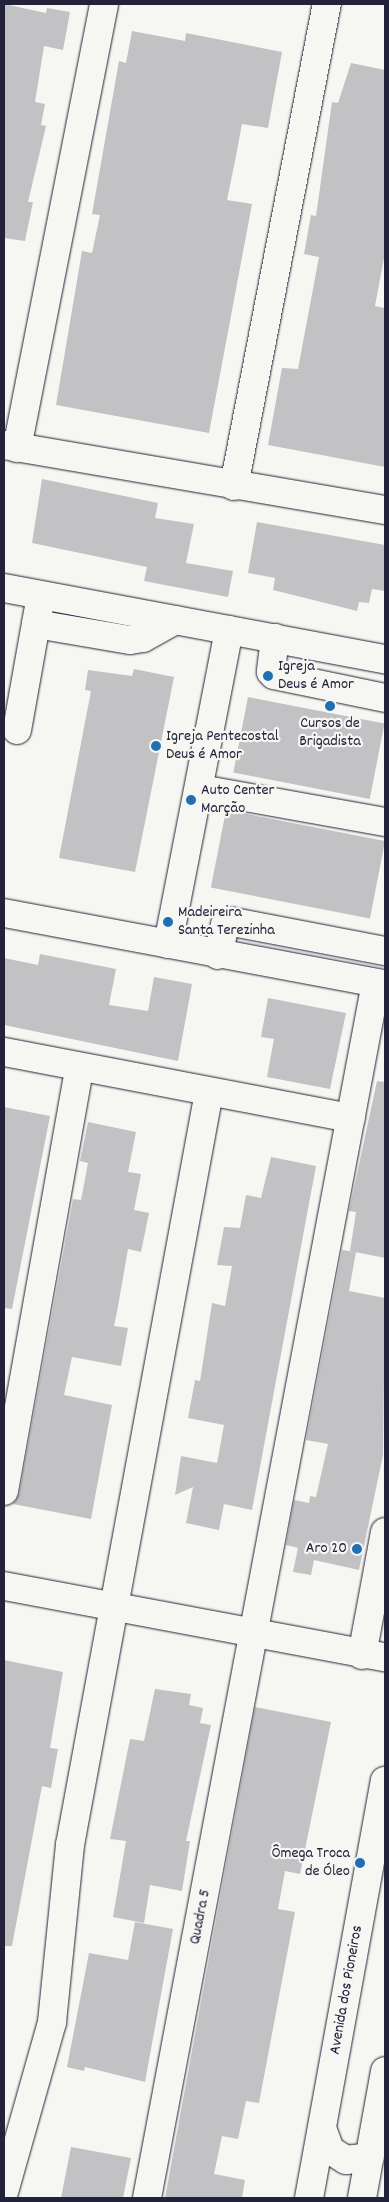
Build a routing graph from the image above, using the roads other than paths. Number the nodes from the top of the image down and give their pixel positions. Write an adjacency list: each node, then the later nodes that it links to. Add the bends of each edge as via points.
1 (104, 4): 3 (street)
2 (327, 4): 4 (street)
3 (10, 446): 4 (street)
4 (234, 486): 5 (street)
5 (385, 510)
6 (4, 588): 7 (street)
7 (42, 595): 8 (street); 9 (street)
8 (175, 620): 9 (street, via 144,638 130,640); 10 (street)
9 (36, 624): 14 (street)
10 (228, 630): 11 (street); 15 (street)
11 (275, 638): 12 (street); 13 (street, via 271,672 274,675)
12 (385, 659)
13 (385, 698)
14 (17, 730)
15 (200, 789): 16 (street); 18 (street)
16 (385, 822)
17 (4, 913): 18 (street)
18 (168, 944): 20 (street)
19 (385, 952): 20 (street, via 233,922 225,925)
20 (218, 955): 21 (street)
21 (380, 984): 25 (street, Quadra 5)
22 (4, 1052): 23 (street)
23 (79, 1069): 24 (street); 26 (street)
24 (208, 1092): 25 (street); 29 (street)
25 (350, 1118): 30 (street, Quadra 5)
26 (4, 1490)
27 (385, 1532): 31 (street)
28 (4, 1586): 29 (street)
29 (115, 1608): 30 (street); 34 (street, via 70,1845 52,2022)
30 (255, 1636): 31 (street); 39 (street, Quadra 5)
31 (373, 1656)
32 (385, 1781): 36 (street, Avenida dos Pioneiros)
33 (385, 2071): 35 (street)
34 (13, 2120): 38 (street)
35 (381, 2123): 37 (street)
36 (322, 2128): 37 (street, via 330,2150 346,2160); 40 (street, Avenida dos Pioneiros)
37 (370, 2156): 41 (street)
38 (4, 2192)
39 (147, 2198)
40 (309, 2198)
41 (362, 2198)

